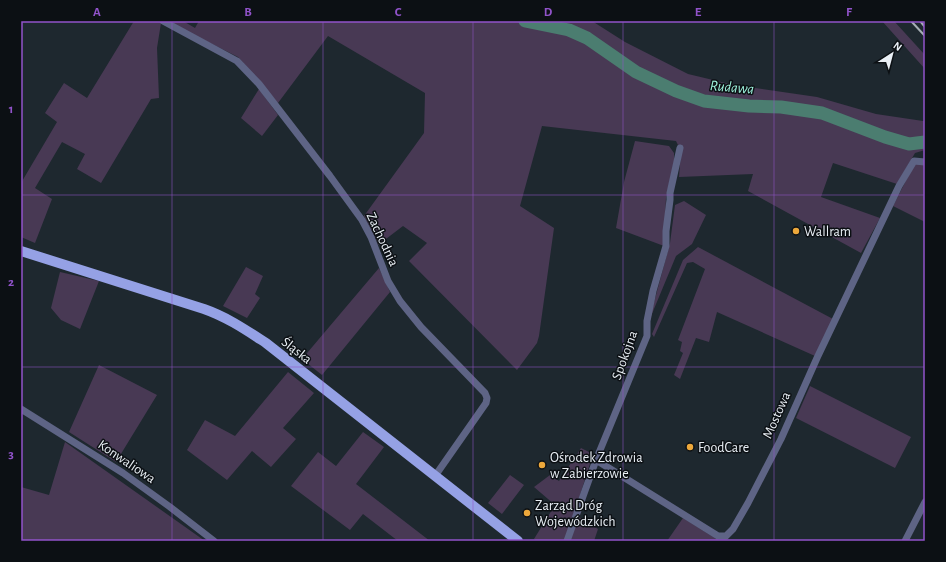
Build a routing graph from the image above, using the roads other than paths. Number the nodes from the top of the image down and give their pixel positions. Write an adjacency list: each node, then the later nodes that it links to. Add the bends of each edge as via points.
1 (163, 21): 7 (street, Zachodnia, via 237,61 259,84 362,220 388,281 400,301 421,327 485,393 486,403)
2 (680, 148): 6 (street, Spokojna, via 670,193 666,246 653,291 647,336)
3 (925, 162): 6 (street, Mostowa, via 914,161 899,186 781,439 744,510 726,536 718,536)
4 (21, 251): 7 (main road, Śląska, via 215,313 242,327 266,343)
5 (21, 409): 9 (street, Konwaliowa, via 123,473)
6 (596, 460): 11 (street, Spokojna)
7 (435, 476): 10 (main road, Śląska)
8 (925, 502): 12 (street)
9 (214, 541)
10 (518, 541)
11 (568, 541)
12 (905, 541)

